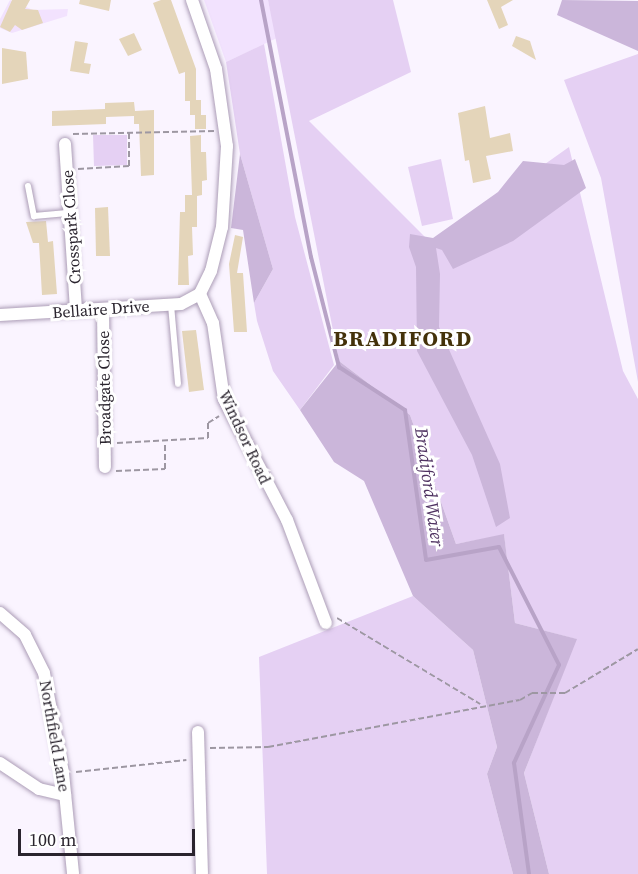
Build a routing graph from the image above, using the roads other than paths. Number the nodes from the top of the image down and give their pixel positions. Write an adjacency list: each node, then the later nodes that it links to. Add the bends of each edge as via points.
1 (192, 0): 5 (street, via 216,69 226,130 222,227 211,271)
2 (67, 140): 4 (street, Crosspark Close)
3 (28, 186): 4 (lane, via 34,216)
4 (70, 213): 8 (street, Crosspark Close)
5 (200, 294): 6 (street, Bellaire Drive, via 185,303); 13 (street, Windsor Road, via 213,323 222,392 287,520)
6 (171, 305): 7 (street, Bellaire Drive); 10 (lane)
7 (103, 309): 8 (street, Bellaire Drive); 11 (street, Broadgate Close)
8 (76, 310): 9 (street, Bellaire Drive)
9 (0, 315)
10 (178, 384)
11 (105, 467)
12 (0, 613): 16 (street, Northfield Lane, via 25,634 44,673)
13 (326, 623)
14 (198, 732): 18 (street)
15 (0, 763): 16 (street, via 39,789)
16 (65, 795): 17 (street, Northfield Lane)
17 (73, 874)
18 (202, 874)

